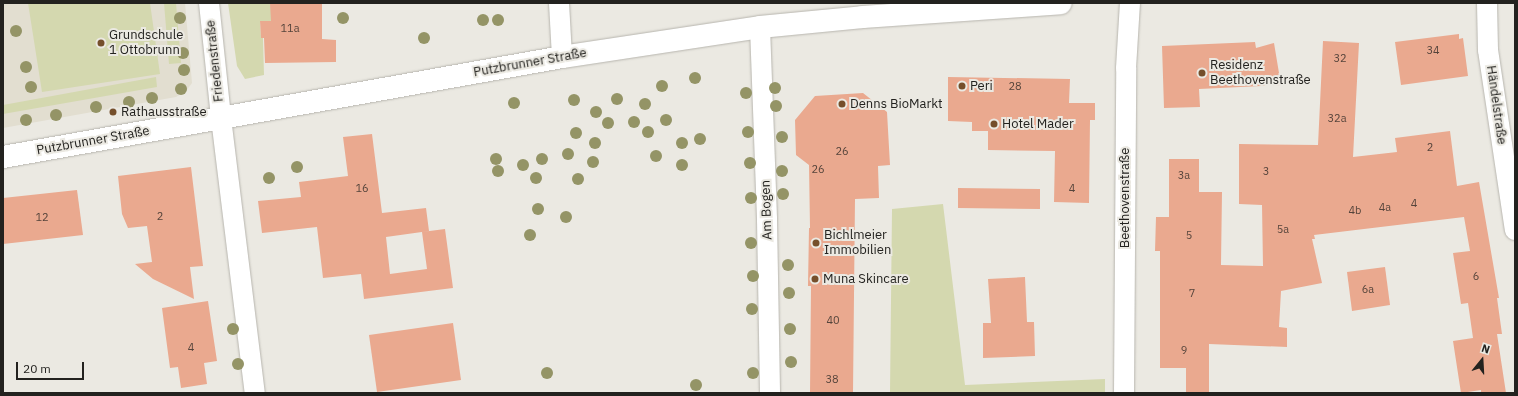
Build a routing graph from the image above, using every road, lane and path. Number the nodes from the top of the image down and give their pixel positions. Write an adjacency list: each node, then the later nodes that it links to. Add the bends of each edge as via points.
1 (209, 3): 8 (street, Friedenstraße)
2 (559, 3): 7 (street)
3 (1061, 3): 6 (main road, Putzbrunner Straße)
4 (1130, 3): 13 (street, Beethovenstraße, via 1126,68)
5 (1487, 3): 10 (street, Händelstraße, via 1488,50)
6 (760, 27): 7 (main road, Putzbrunner Straße); 12 (street, Am Bogen)
7 (562, 57): 8 (main road, Putzbrunner Straße)
8 (221, 118): 9 (main road, Putzbrunner Straße); 11 (street)
9 (3, 157)
10 (1515, 230)
11 (255, 393)
12 (770, 393)
13 (1124, 393)

